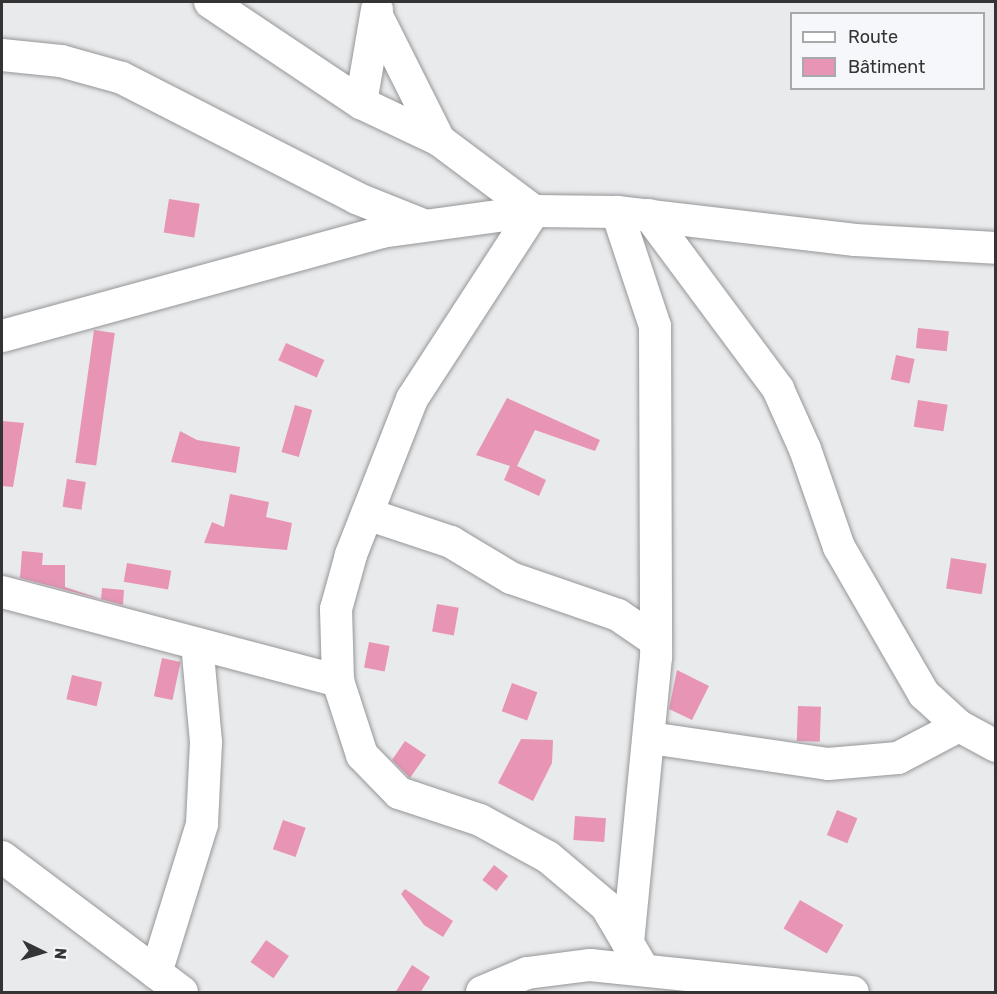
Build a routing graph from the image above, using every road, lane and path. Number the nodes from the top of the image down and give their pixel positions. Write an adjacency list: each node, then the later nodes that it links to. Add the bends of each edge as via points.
1 (210, 2): 4 (street)
2 (377, 9): 4 (street); 5 (street)
3 (2, 55): 9 (street, via 61,61 122,78 356,198)
4 (362, 103): 5 (street)
5 (439, 140): 6 (street)
6 (534, 211): 7 (street); 9 (street); 12 (street, via 412,399)
7 (617, 212): 8 (street); 14 (street, via 655,326)
8 (649, 215): 10 (street, via 855,240); 17 (street, via 778,389 805,448 839,547 924,694)
9 (424, 225): 11 (street, via 288,255 109,311)
10 (996, 248)
11 (2, 336)
12 (367, 514): 14 (street, via 451,542 511,578 618,615); 16 (street, via 336,609)
13 (2, 592): 15 (street)
14 (653, 639): 18 (street)
15 (196, 644): 16 (street); 22 (street, via 206,742 202,824)
16 (338, 681): 21 (street, via 362,755 399,793 480,820 548,857 606,906)
17 (959, 726): 18 (street, via 898,758 828,764); 19 (street)
18 (650, 738): 21 (street)
19 (996, 746)
20 (2, 857): 22 (street)
21 (635, 955): 24 (street, via 527,973); 25 (street)
22 (156, 973): 23 (street)
23 (182, 993)
24 (482, 993)
25 (853, 993)

